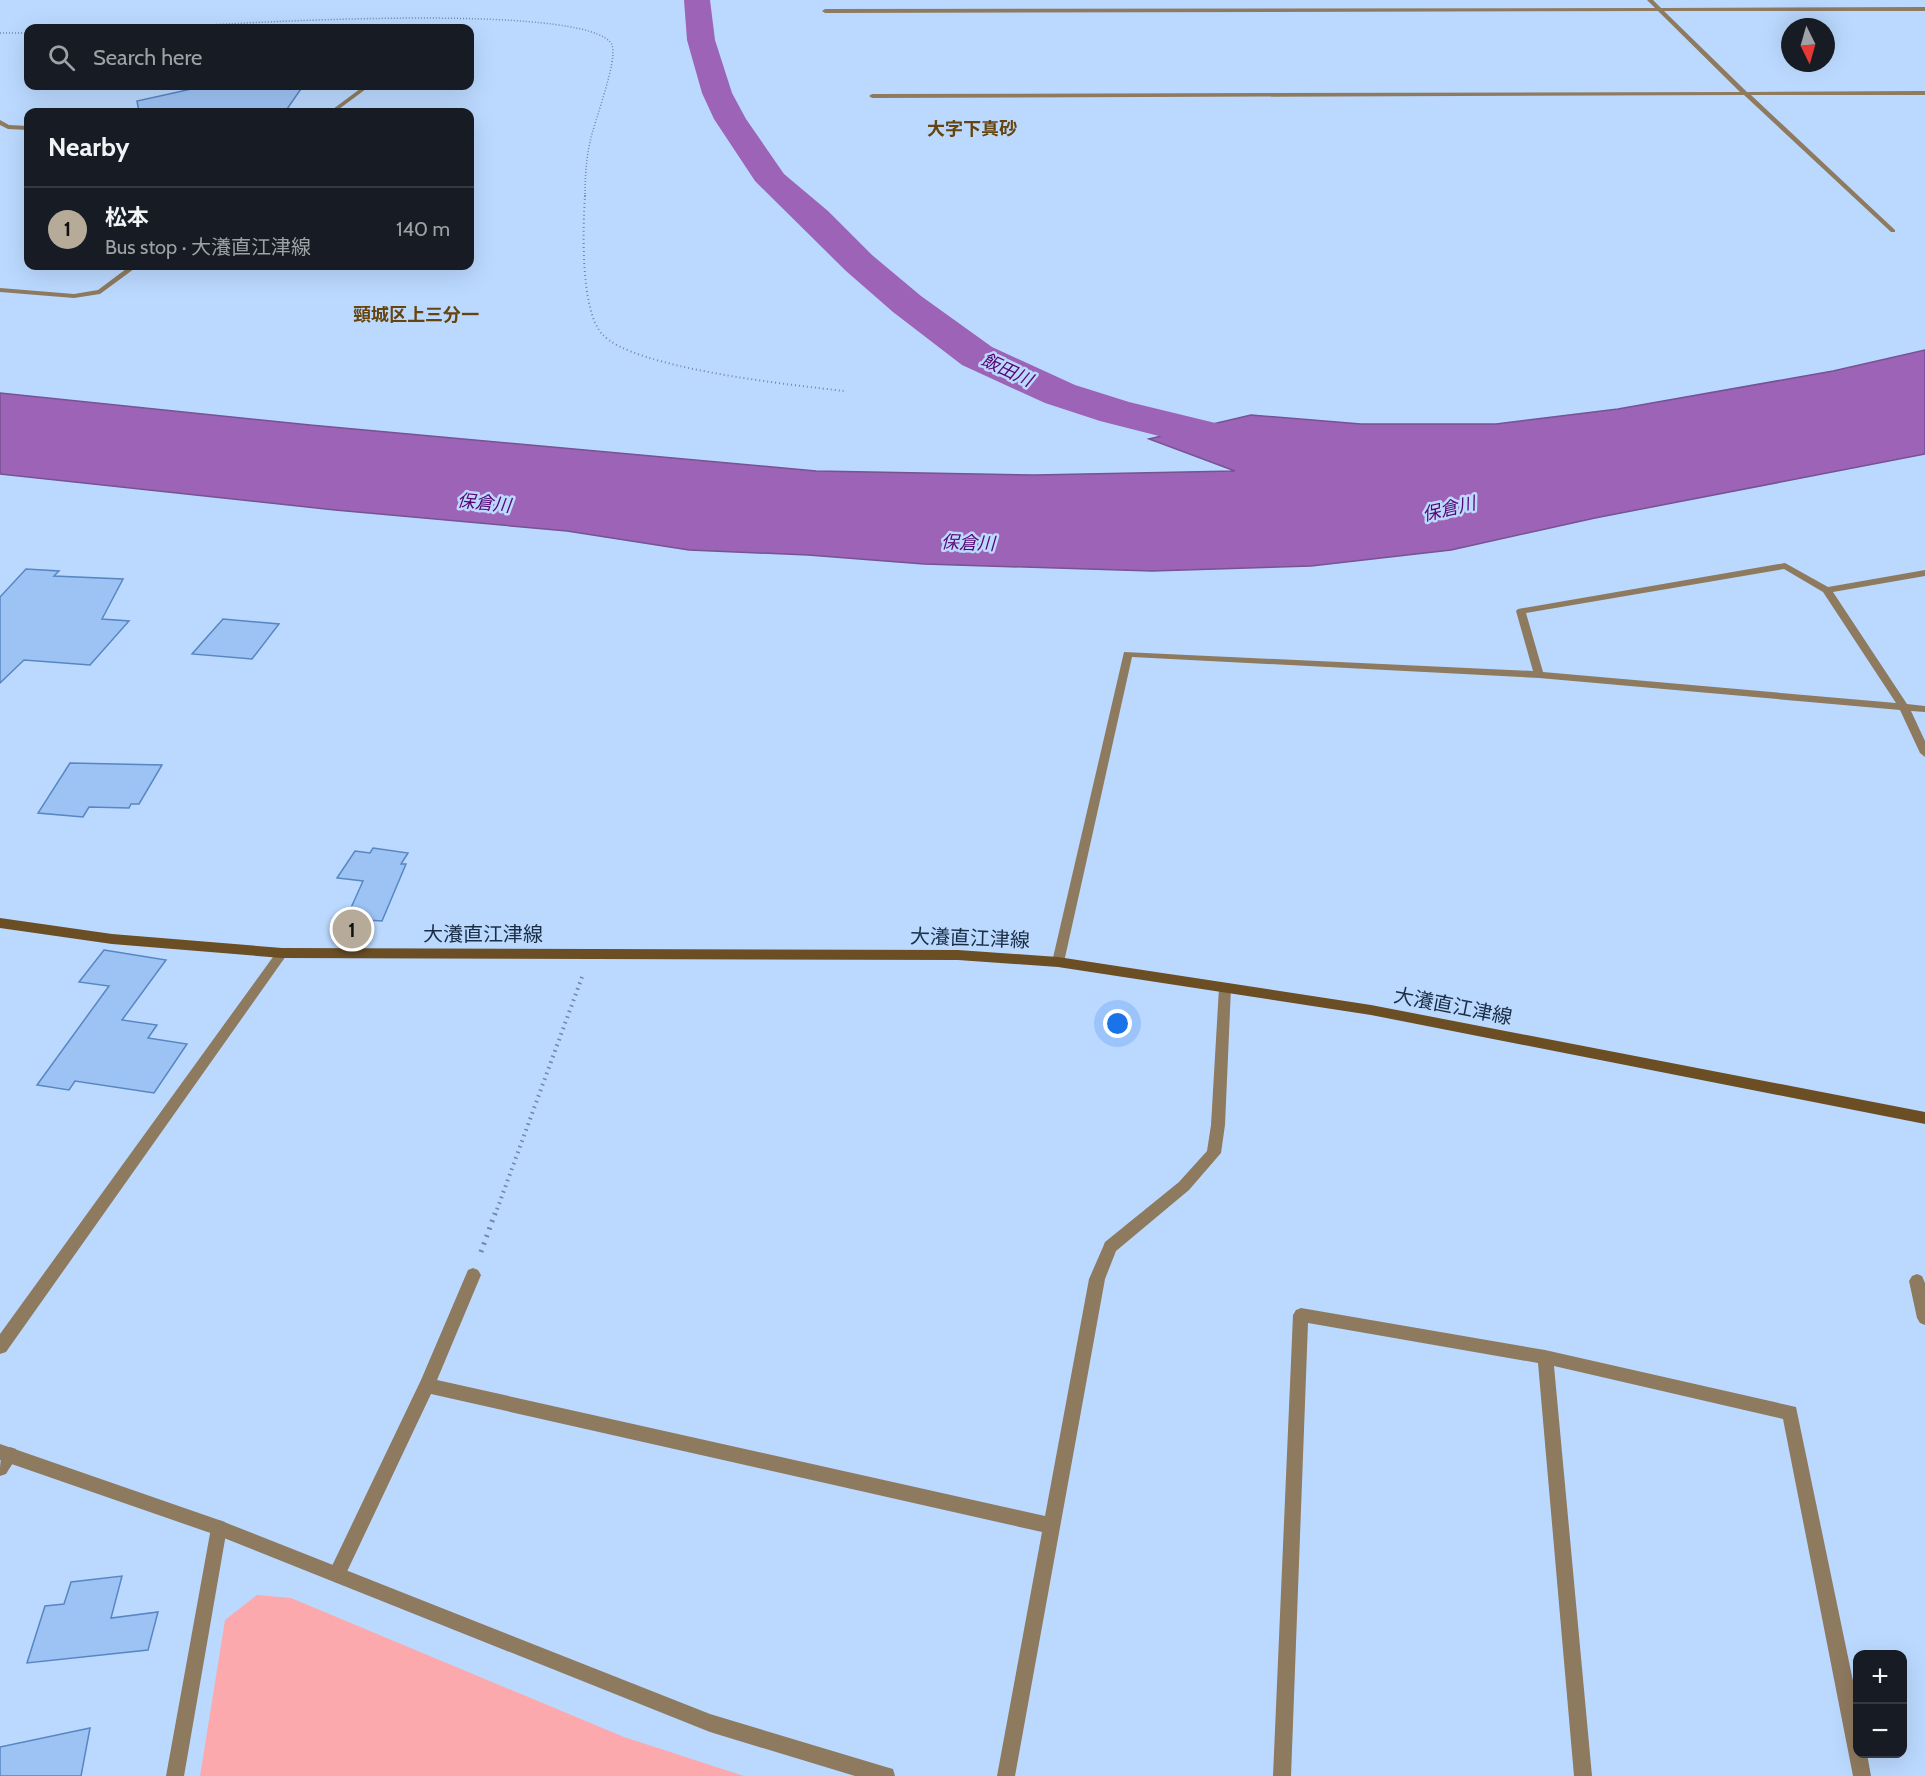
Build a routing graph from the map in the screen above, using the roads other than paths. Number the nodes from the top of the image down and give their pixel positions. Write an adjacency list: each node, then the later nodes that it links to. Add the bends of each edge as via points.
1 (1650, 0): 2 (street)
2 (1659, 9): 3 (street); 4 (street); 6 (street)
3 (1925, 9)
4 (825, 11)
5 (362, 90): 9 (street)
6 (1744, 93): 7 (street); 8 (street); 12 (street)
7 (1925, 93)
8 (872, 96)
9 (337, 108)
10 (0, 122): 11 (street)
11 (24, 128)
12 (1893, 231)
13 (129, 270): 14 (street, via 100,292 74,296)
14 (0, 290)
15 (1925, 573): 16 (street)
16 (1827, 591): 17 (street, via 1785,566 1521,612); 18 (street)
17 (1539, 675): 18 (street); 23 (street, via 1128,654)
18 (1904, 707): 19 (street); 20 (street)
19 (1925, 709)
20 (1925, 753)
21 (0, 923): 22 (main road, 大瀁直江津線, via 112,939)
22 (282, 953): 23 (main road, 大瀁直江津線, via 957,955); 29 (street)
23 (1058, 962): 24 (main road, 大瀁直江津線)
24 (1225, 988): 25 (main road, 大瀁直江津線, via 1371,1010); 33 (street, via 1214,1153 1184,1186 1110,1247 1097,1279)
25 (1925, 1118)
26 (473, 1275): 31 (street)
27 (1917, 1281): 28 (street)
28 (1925, 1318)
29 (0, 1347)
30 (1545, 1357): 36 (street, via 1790,1413); 41 (street, via 1301,1315); 42 (street)
31 (427, 1385): 33 (street); 35 (street)
32 (3, 1458): 34 (street)
33 (1052, 1526): 40 (street)
34 (219, 1528): 35 (street); 38 (street)
35 (337, 1574): 39 (street, via 710,1723)
36 (1853, 1728)
37 (1859, 1758): 43 (street)
38 (175, 1776)
39 (886, 1776)
40 (1006, 1776)
41 (1282, 1776)
42 (1584, 1776)
43 (1862, 1776)

